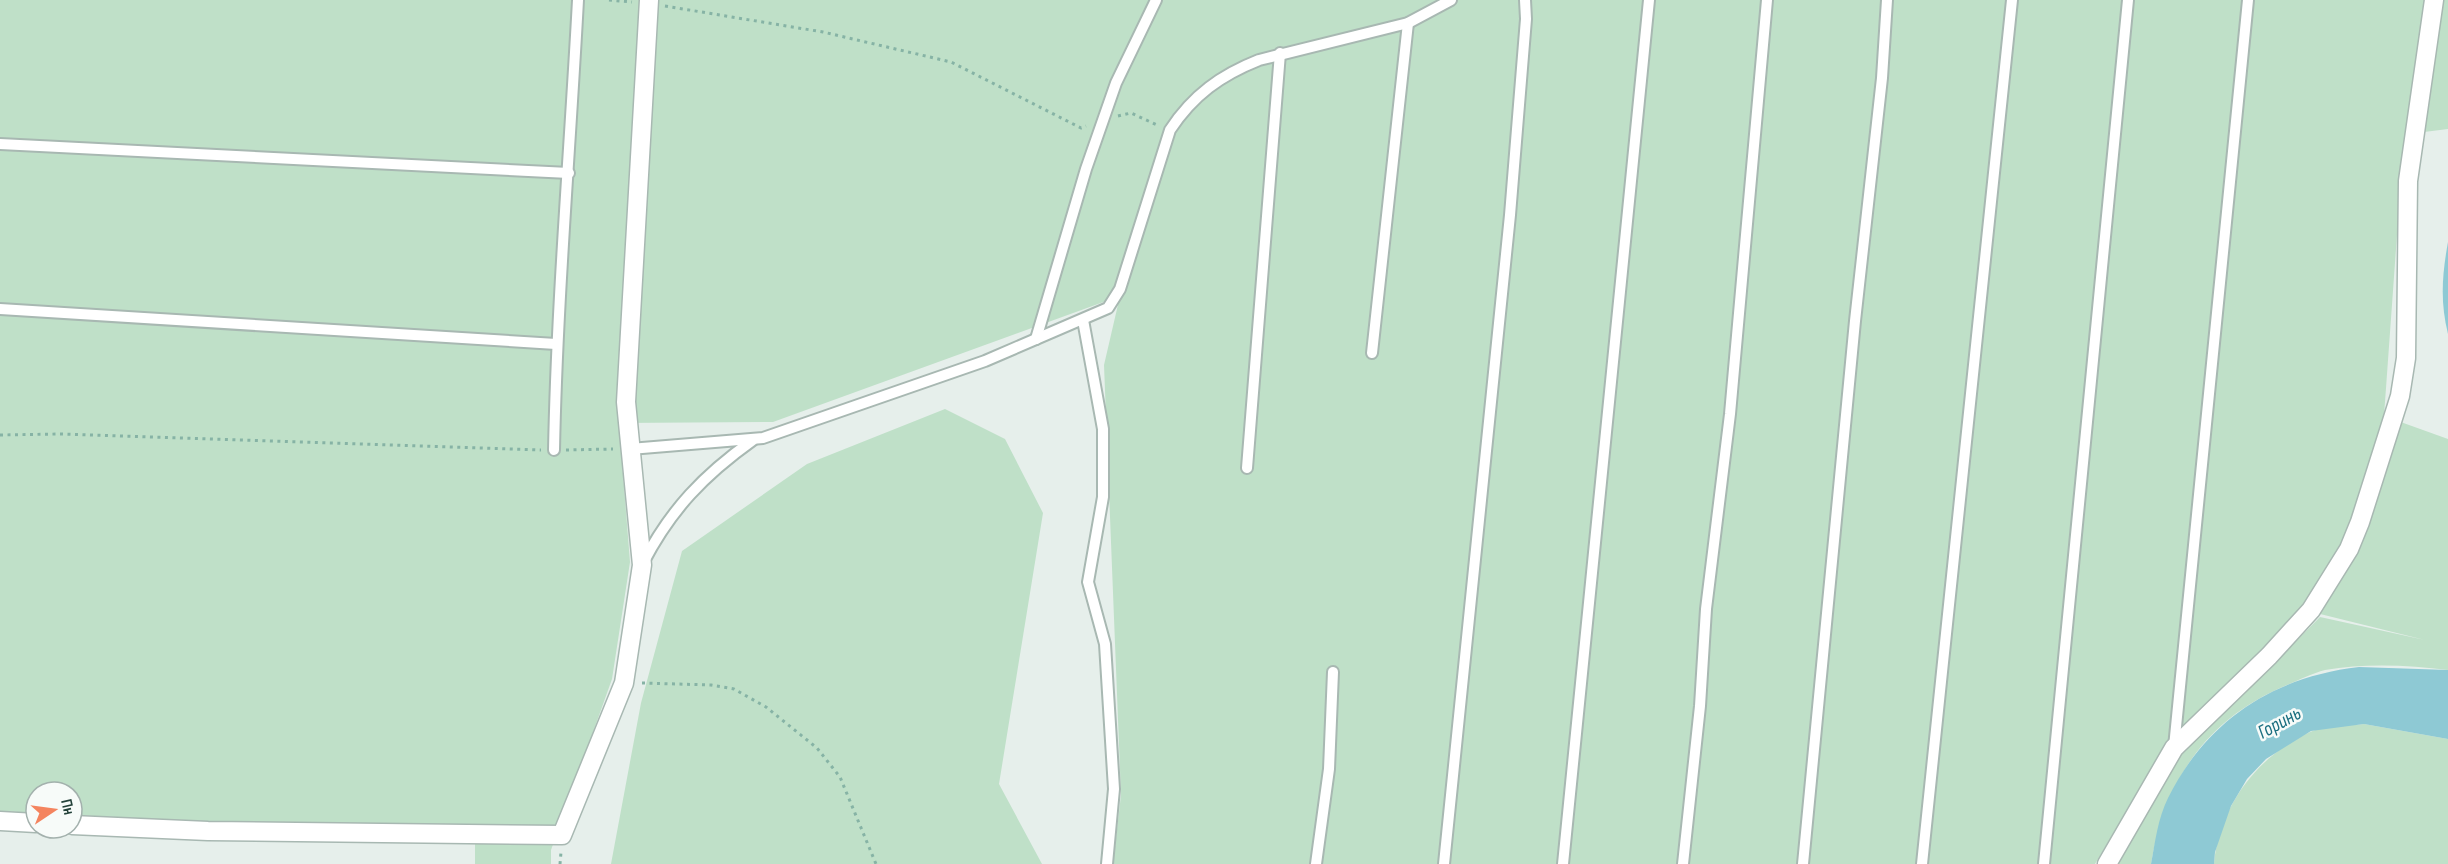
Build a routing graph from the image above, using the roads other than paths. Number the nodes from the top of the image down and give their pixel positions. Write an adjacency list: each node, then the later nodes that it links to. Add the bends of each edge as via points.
1 (578, 0): 16 (lane)
2 (1156, 0): 19 (lane, via 1116,83)
3 (1451, 0): 13 (lane)
4 (1525, 0): 34 (lane, via 1509,226)
5 (1649, 0): 35 (lane)
6 (1767, 0): 36 (lane, via 1730,414 1706,609)
7 (1887, 0): 37 (lane)
8 (2012, 0): 38 (lane)
9 (2128, 0): 39 (lane)
10 (2248, 0): 28 (lane)
11 (650, 2): 23 (street, via 628,342 626,402)
12 (2437, 2): 28 (street, via 2408,181 2406,358 2400,396 2360,522 2349,549 2311,610)
13 (1408, 23): 14 (lane); 21 (lane)
14 (1280, 53): 18 (lane, via 1239,68 1203,90 1185,107 1170,130 1120,290 1108,308); 25 (lane)
15 (0, 144): 16 (lane)
16 (569, 173): 20 (lane)
17 (0, 309): 20 (lane)
18 (1083, 320): 19 (lane); 32 (lane, via 1103,429 1102,497 1088,582 1105,644 1114,789)
19 (1036, 339): 22 (lane, via 985,361)
20 (556, 344): 24 (lane)
21 (1372, 352)
22 (753, 440): 23 (lane); 26 (lane, via 722,462 679,506 661,529)
23 (630, 449): 26 (street)
24 (554, 450)
25 (1247, 468)
26 (642, 565): 31 (street, via 624,683 562,835 208,831)
27 (1333, 672): 33 (lane, via 1329,769)
28 (2174, 748): 40 (street)
29 (0, 821): 30 (street)
30 (24, 822)
31 (84, 826)
32 (1107, 864)
33 (1316, 864)
34 (1444, 864)
35 (1563, 864)
36 (1683, 864)
37 (1803, 864)
38 (1922, 864)
39 (2044, 864)
40 (2107, 864)

